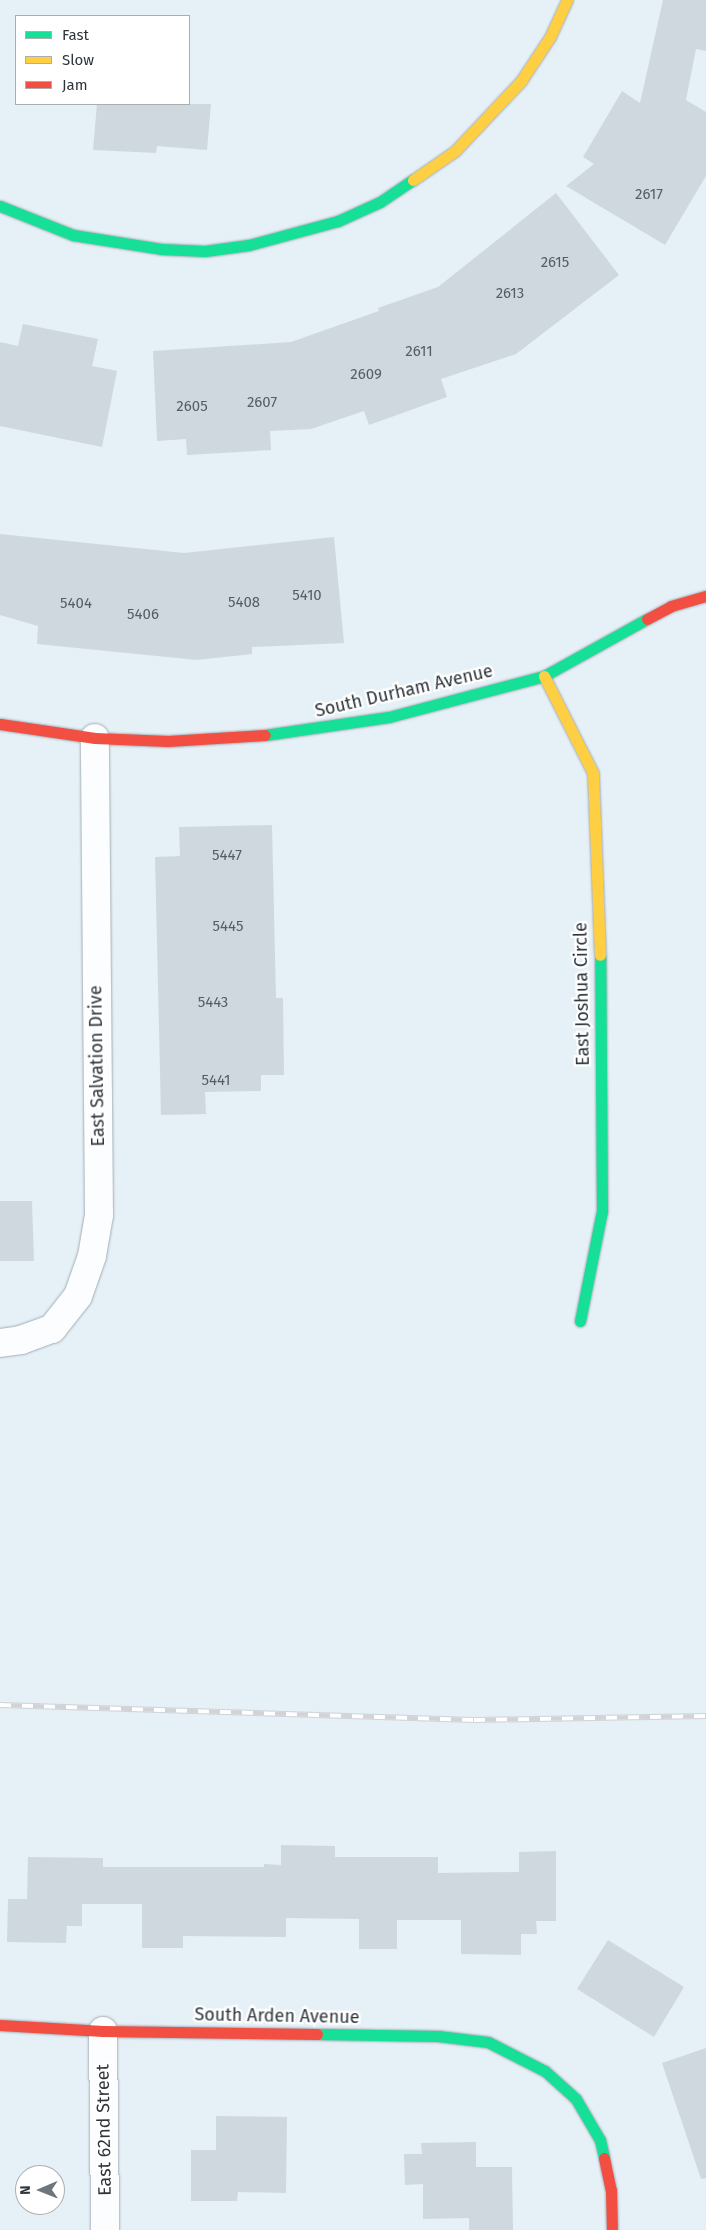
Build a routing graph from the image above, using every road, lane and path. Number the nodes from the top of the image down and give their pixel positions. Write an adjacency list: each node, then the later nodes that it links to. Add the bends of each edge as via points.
1 (567, 0): 2 (street, via 550,37 521,81 462,145 417,180 338,221 249,245 205,250 161,249 73,235)
2 (0, 206)
3 (706, 596): 4 (street, South Durham Avenue, via 671,606)
4 (544, 676): 6 (street, South Durham Avenue, via 390,717 304,732 168,741); 7 (street, East Joshua Circle, via 593,773 601,969 602,1211)
5 (0, 724): 6 (street, South Durham Avenue)
6 (94, 738): 8 (street, East Salvation Drive, via 99,1215 92,1256 78,1296 52,1329 21,1340)
7 (580, 1321)
8 (0, 1343)
9 (0, 2025): 10 (street, South Arden Avenue)
10 (103, 2031): 11 (street, East 62nd Street); 12 (street, South Arden Avenue, via 438,2036 488,2042 545,2071 576,2099 600,2140 611,2190)
11 (105, 2230)
12 (612, 2230)

